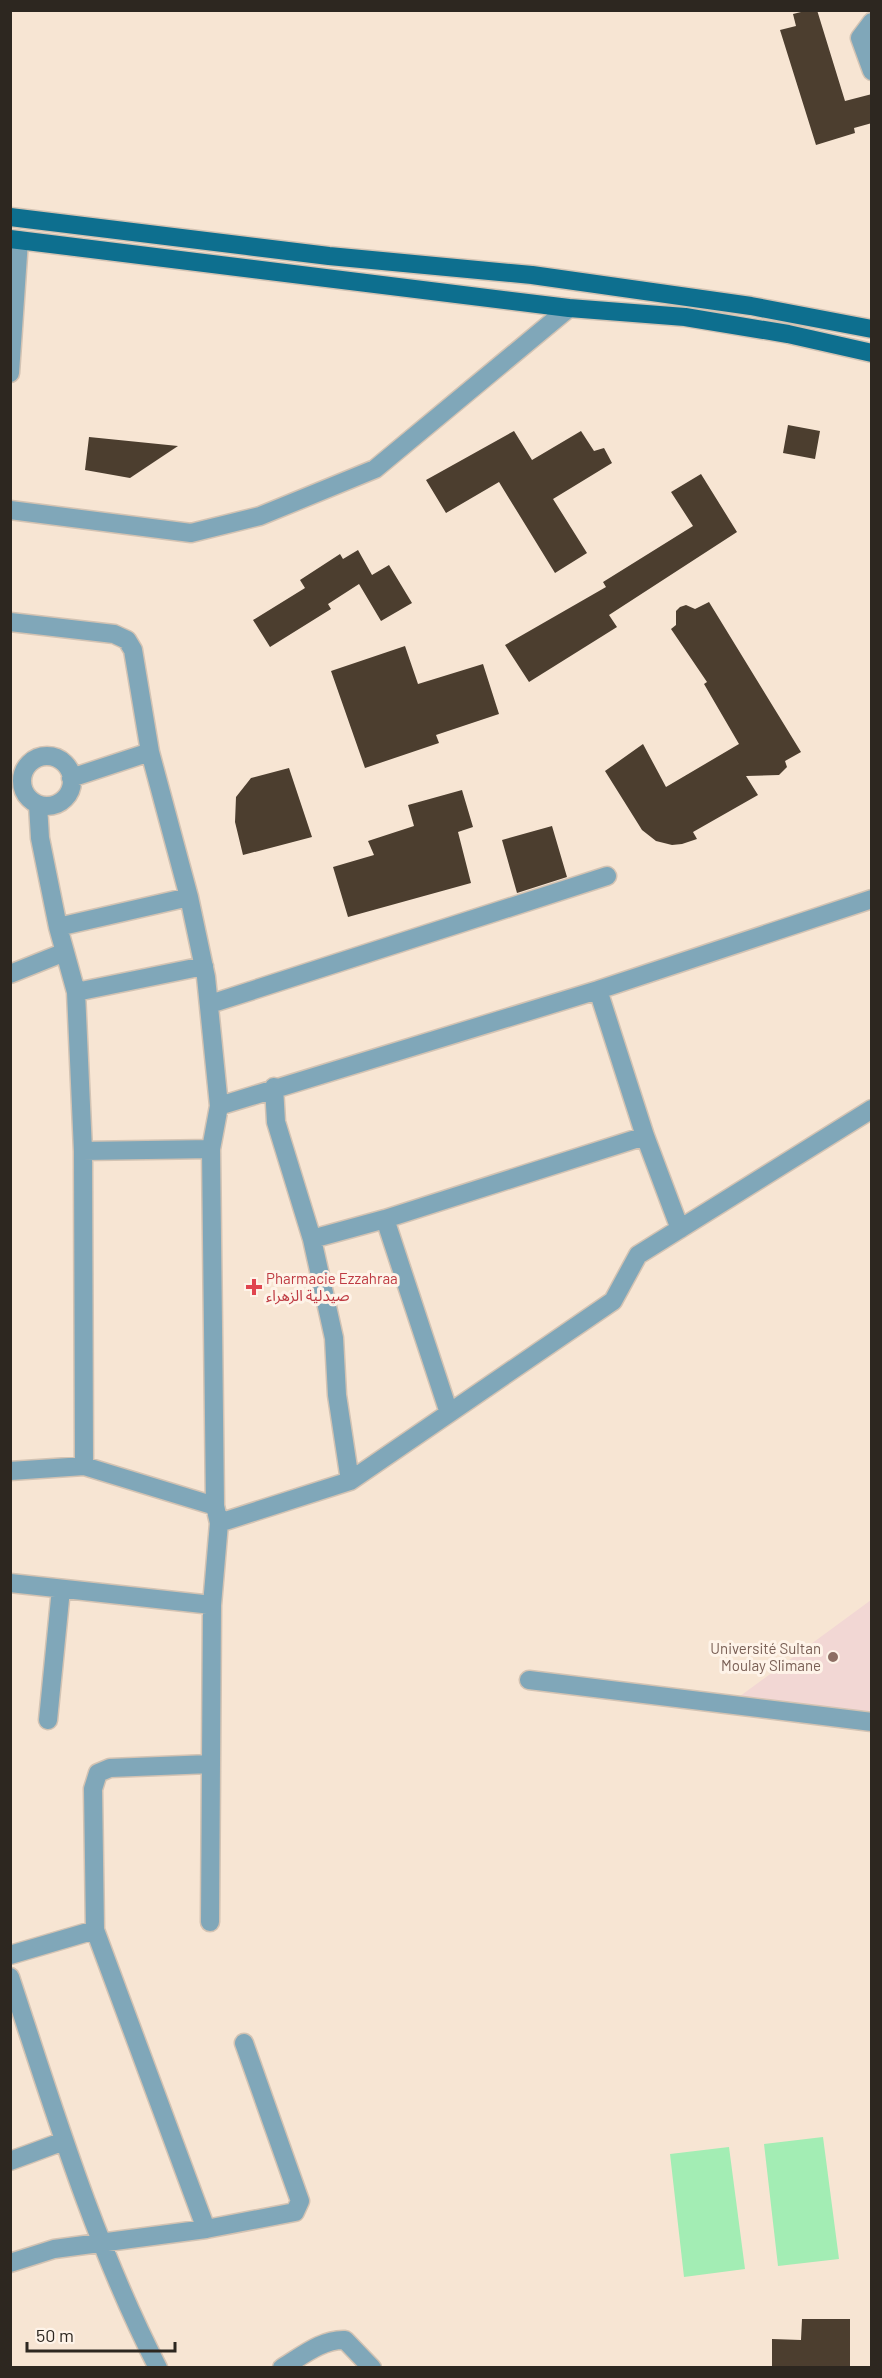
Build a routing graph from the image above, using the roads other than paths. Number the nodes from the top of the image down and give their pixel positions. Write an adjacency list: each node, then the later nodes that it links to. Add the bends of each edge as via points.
1 (872, 22): 2 (street, via 860,38)
2 (872, 71)
3 (10, 217): 6 (main road, via 329,256 543,276 751,306)
4 (15, 239): 5 (main road); 8 (street)
5 (569, 308): 7 (main road, via 685,317); 9 (street, via 375,469 260,516 191,533)
6 (872, 329)
7 (872, 353)
8 (10, 373)
9 (10, 510)
10 (10, 622): 11 (street, via 114,634 127,640 133,650)
11 (150, 752): 14 (street); 17 (street)
12 (10, 759): 13 (street)
13 (31, 762): 14 (street, via 56,758); 15 (street, via 22,776)
14 (71, 778): 15 (street, via 68,795 55,805)
15 (24, 799): 19 (street, via 40,838)
16 (607, 876): 25 (street)
17 (189, 897): 19 (street); 21 (street)
18 (872, 898): 23 (street)
19 (58, 927): 20 (street)
20 (65, 952): 22 (street); 24 (street)
21 (204, 966): 24 (street); 25 (street)
22 (10, 974)
23 (598, 990): 26 (street); 29 (street)
24 (76, 992): 31 (street)
25 (210, 1004): 27 (street)
26 (274, 1088): 27 (street); 34 (street, via 276,1122)
27 (219, 1106): 30 (street)
28 (872, 1109): 33 (street)
29 (645, 1136): 32 (street); 33 (street)
30 (211, 1149): 31 (street); 39 (street)
31 (83, 1151): 36 (street)
32 (386, 1219): 34 (street); 35 (street)
33 (680, 1229): 35 (street, via 638,1255 613,1301)
34 (312, 1239): 38 (street, via 334,1338 337,1395)
35 (449, 1413): 38 (street)
36 (84, 1467): 37 (street); 39 (street)
37 (10, 1471)
38 (350, 1481): 39 (street)
39 (217, 1514): 42 (street)
40 (10, 1583): 41 (street)
41 (61, 1589): 42 (street); 44 (street)
42 (212, 1605): 46 (street)
43 (529, 1680): 45 (street)
44 (48, 1720)
45 (872, 1722)
46 (210, 1764): 47 (street); 48 (street, via 110,1768 98,1773 93,1790)
47 (210, 1922)
48 (95, 1930): 49 (street); 54 (street)
49 (10, 1955)
50 (10, 1977): 52 (street)
51 (244, 2043): 54 (street, via 300,2201 295,2212 284,2216)
52 (64, 2141): 53 (street); 55 (street)
53 (10, 2161)
54 (206, 2229): 55 (street)
55 (101, 2242): 56 (street, via 54,2249); 57 (street)
56 (10, 2263)
57 (159, 2367)
58 (282, 2367): 59 (street, via 336,2339 345,2340)
59 (372, 2367)

